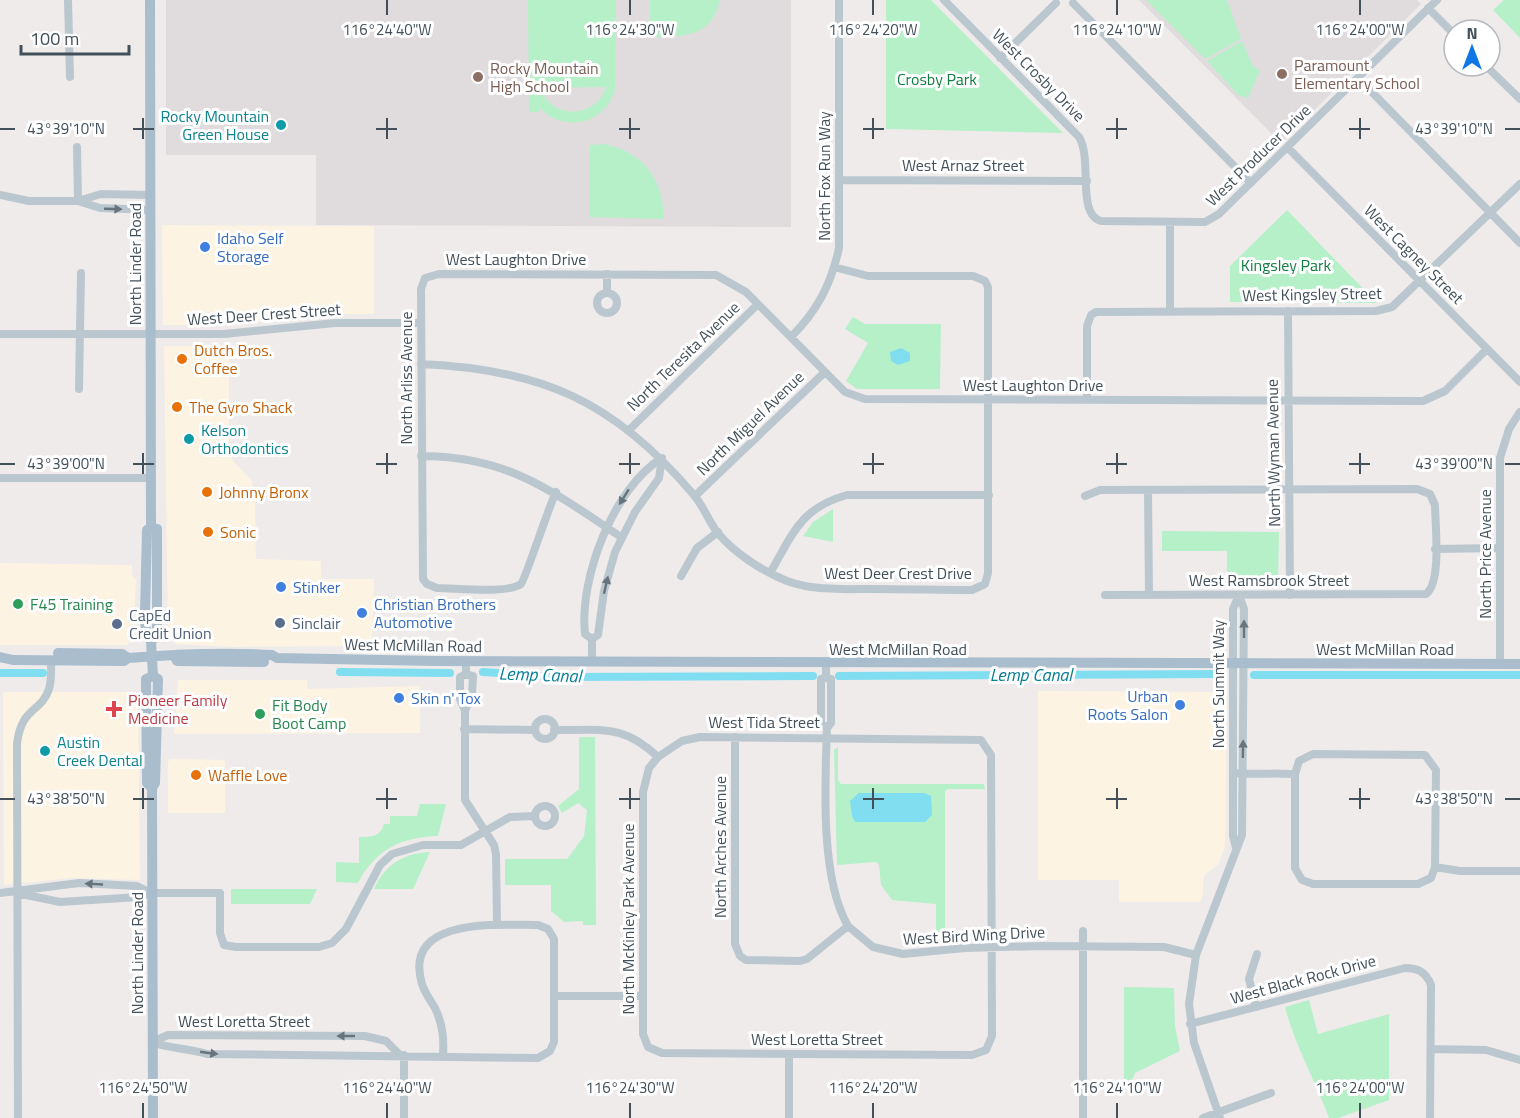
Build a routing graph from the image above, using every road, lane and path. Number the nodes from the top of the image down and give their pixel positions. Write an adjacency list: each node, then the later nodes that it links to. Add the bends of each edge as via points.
1 (68, 0): 11 (street)
2 (150, 0): 22 (main road, North Linder Road)
3 (839, 0): 17 (street, North Fox Run Way)
4 (944, 0): 10 (street, West Crosby Drive)
5 (1437, 0): 8 (street, West Producer Drive)
6 (1056, 1): 7 (street, via 1065,7); 10 (street)
7 (1074, 2): 19 (street)
8 (1428, 8): 9 (street); 12 (street, West Producer Drive)
9 (1442, 22)
10 (1000, 58): 18 (street, West Crosby Drive, via 1079,137 1086,156)
11 (70, 77)
12 (1358, 78): 16 (street, West Producer Drive); 25 (street)
13 (1498, 78): 14 (street)
14 (1520, 99)
15 (77, 147): 23 (street)
16 (1287, 147): 19 (street, West Producer Drive); 33 (street, West Cagney Street)
17 (840, 180): 18 (street, West Arnaz Street); 29 (street, North Fox Run Way)
18 (1087, 181): 26 (street, West Crosby Drive, via 1087,208)
19 (1251, 183): 27 (street, West Producer Drive, via 1213,219)
20 (1520, 184): 25 (street, West Kingsley Street)
21 (0, 195): 23 (street, via 29,201)
22 (150, 195): 23 (street, via 100,194); 24 (main road, North Linder Road)
23 (78, 201): 24 (street, one-way to 24, via 100,208)
24 (150, 210): 41 (main road, North Linder Road)
25 (1489, 212): 28 (street); 33 (street, West Kingsley Street)
26 (1092, 217): 27 (street, West Producer Drive, via 1101,221)
27 (1170, 222): 36 (street)
28 (1520, 243)
29 (834, 267): 42 (street, North Fox Run Way, via 823,298); 48 (street, via 868,276 974,276 985,281 989,294)
30 (81, 273): 40 (street)
31 (607, 274): 32 (street, West Laughton Drive, via 439,274); 34 (street, West Laughton Drive); 35 (street, West Laughton Drive, via 716,275 730,280)
32 (425, 278): 38 (street, North Arliss Avenue)
33 (1419, 282): 37 (street, West Kingsley Street, via 1392,307 1376,311); 43 (street, West Cagney Street)
34 (607, 293)
35 (758, 304): 42 (street, West Laughton Drive); 52 (street, North Teresita Avenue)
36 (1170, 311): 37 (street, West Kingsley Street); 49 (street, West Kingsley Street, via 1102,311 1091,315 1087,326)
37 (1288, 311): 50 (street, North Wyman Avenue)
38 (421, 323): 41 (street, West Deer Crest Street, via 335,323 224,334); 44 (street, North Arliss Avenue)
39 (0, 334): 40 (street, West Deer Crest Street)
40 (81, 334): 41 (street, West Deer Crest Street); 47 (street)
41 (150, 334): 56 (main road, North Linder Road)
42 (790, 337): 45 (street, West Laughton Drive)
43 (1487, 349): 46 (street, West Cagney Street); 50 (street, West Laughton Drive, via 1445,391 1423,401)
44 (421, 364): 52 (street, West Deer Crest Drive, via 515,374 591,405); 53 (street, North Arliss Avenue)
45 (825, 372): 48 (street, West Laughton Drive, via 845,392 865,399); 61 (street, North Miguel Avenue)
46 (1520, 382)
47 (80, 389)
48 (989, 399): 49 (street, West Laughton Drive); 60 (street)
49 (1087, 400): 50 (street, West Laughton Drive)
50 (1287, 401): 57 (street, North Wyman Avenue)
51 (1520, 412): 66 (street, North Price Avenue, via 1506,436 1500,458)
52 (629, 430): 54 (street, West Deer Crest Drive)
53 (421, 456): 59 (street, via 491,464); 59 (street, North Arliss Avenue, via 421,573 427,584 437,588 507,589 522,583)
54 (662, 458): 61 (street, West Deer Crest Drive); 63 (street, one-way to 63, via 646,468 630,488); 65 (street, via 659,478)
55 (0, 478): 56 (street)
56 (150, 478): 76 (main road, North Linder Road, via 151,528 157,529 157,636 152,641)
57 (1289, 489): 58 (street); 67 (street, via 1417,489 1430,494 1435,505); 73 (street, North Wyman Avenue)
58 (1148, 490): 62 (street, via 1100,490); 71 (street)
59 (556, 492): 63 (street)
60 (989, 495): 68 (street, via 848,495 831,499 803,519); 68 (street, West Deer Crest Drive, via 988,573 985,584 972,590 824,589 803,586)
61 (695, 496): 64 (street, West Deer Crest Drive)
62 (1085, 496)
63 (608, 528): 65 (street); 74 (street, via 590,580 584,622 585,634)
64 (718, 532): 68 (street, West Deer Crest Drive); 69 (street, via 697,548)
65 (621, 537): 74 (street, one-way to 65, via 598,635 604,591)
66 (1500, 548): 67 (street); 83 (street, North Price Avenue)
67 (1435, 549): 73 (street, West Ramsbrook Street, via 1435,579 1431,590 1418,596)
68 (770, 573)
69 (681, 576)
70 (1105, 595): 71 (street, West Ramsbrook Street)
71 (1149, 595): 72 (street, West Ramsbrook Street)
72 (1239, 595): 73 (street, West Ramsbrook Street); 82 (street, North Summit Way, via 1233,609)
73 (1290, 595)
74 (592, 639): 79 (street)
75 (4, 657): 77 (main road, West McMillan Road, via 12,653 122,654); 78 (main road, West McMillan Road)
76 (152, 657): 77 (main road, West McMillan Road); 80 (main road, West McMillan Road, via 214,653); 99 (main road, North Linder Road, via 153,676 146,679)
77 (128, 658): 78 (main road, West McMillan Road)
78 (51, 660): 101 (street, via 46,695 22,719 19,729)
79 (592, 660): 80 (main road, West McMillan Road); 81 (main road, West McMillan Road)
80 (466, 661): 85 (street, via 466,674 460,677)
81 (826, 664): 82 (main road, West McMillan Road); 88 (street, via 826,678 821,679 821,723)
82 (1239, 664): 83 (main road, West McMillan Road); 91 (street, North Summit Way); 92 (street, North Summit Way, one-way to 82)
83 (1500, 664): 84 (main road, West McMillan Road)
84 (1520, 664)
85 (464, 729): 86 (street); 95 (street, via 465,800)
86 (535, 730): 87 (street, via 543,739 552,736); 87 (street, via 545,720 553,724)
87 (554, 730): 90 (street, via 620,731 639,740)
88 (826, 733): 89 (street, West Tida Street); 103 (street, via 833,886); 105 (street, West Tida Street, via 974,738 986,745 991,755)
89 (735, 738): 90 (street, West Tida Street, via 682,741); 103 (street, North Arches Avenue, via 735,944 740,956 752,962 800,962)
90 (658, 757): 110 (street, North McKinley Park Avenue, via 649,768 642,792)
91 (1233, 773): 92 (street); 96 (street, North Summit Way)
92 (1243, 773): 93 (street); 96 (street, North Summit Way, via 1242,835)
93 (1295, 774): 97 (street, via 1295,868 1302,880 1313,884 1418,884 1431,878); 97 (street, via 1299,761 1313,754 1418,754 1430,759 1436,770)
94 (535, 816): 95 (street, via 510,818)
95 (484, 831): 99 (street, via 461,845 423,845 392,854 375,872 346,929 332,943 319,947 224,945 220,933 220,893); 102 (street, via 496,854)
96 (1236, 848): 108 (street, North Summit Way)
97 (1435, 867): 98 (street)
98 (1520, 872)
99 (152, 892): 101 (street, via 139,897 60,902); 101 (street, one-way to 101, via 137,886 79,883); 113 (main road, North Linder Road)
100 (0, 893): 101 (street)
101 (18, 893): 122 (street)
102 (497, 925): 109 (street, via 548,929 554,939); 118 (street, via 464,926 440,934 423,955 420,970 424,991 441,1022)
103 (848, 926): 105 (street, West Bird Wing Drive, via 865,942 892,953)
104 (1083, 931): 106 (street)
105 (992, 947): 106 (street, West Bird Wing Drive); 116 (street, West Loretta Street, via 992,1036 986,1050 972,1055)
106 (1083, 947): 108 (street, West Bird Wing Drive, via 1164,947); 126 (street)
107 (1257, 954): 111 (street, via 1249,979)
108 (1196, 955): 112 (street, North Summit Way)
109 (554, 996): 110 (street); 118 (street, West Loretta Street, via 554,1042 550,1052 538,1058)
110 (643, 996): 114 (street, North McKinley Park Avenue, via 643,1035)
111 (1256, 1007): 112 (street, West Black Rock Drive); 115 (street, West Black Rock Drive, via 1405,968 1423,972 1431,985)
112 (1190, 1024): 121 (street, North Summit Way)
113 (152, 1042): 117 (street, West Loretta Street, one-way to 117, via 207,1054); 117 (street, West Loretta Street, one-way to 113, via 386,1041 365,1036 168,1035); 123 (main road, North Linder Road)
114 (648, 1047): 116 (street, West Loretta Street, via 662,1053)
115 (1431, 1049): 119 (street, via 1486,1050); 128 (street)
116 (789, 1054): 125 (street)
117 (401, 1055): 118 (street, West Loretta Street); 124 (street)
118 (443, 1057)
119 (1520, 1060)
120 (1271, 1093): 121 (street)
121 (1219, 1115): 127 (street)
122 (18, 1118)
123 (153, 1118)
124 (404, 1118)
125 (789, 1118)
126 (1083, 1118)
127 (1203, 1118)
128 (1430, 1118)

